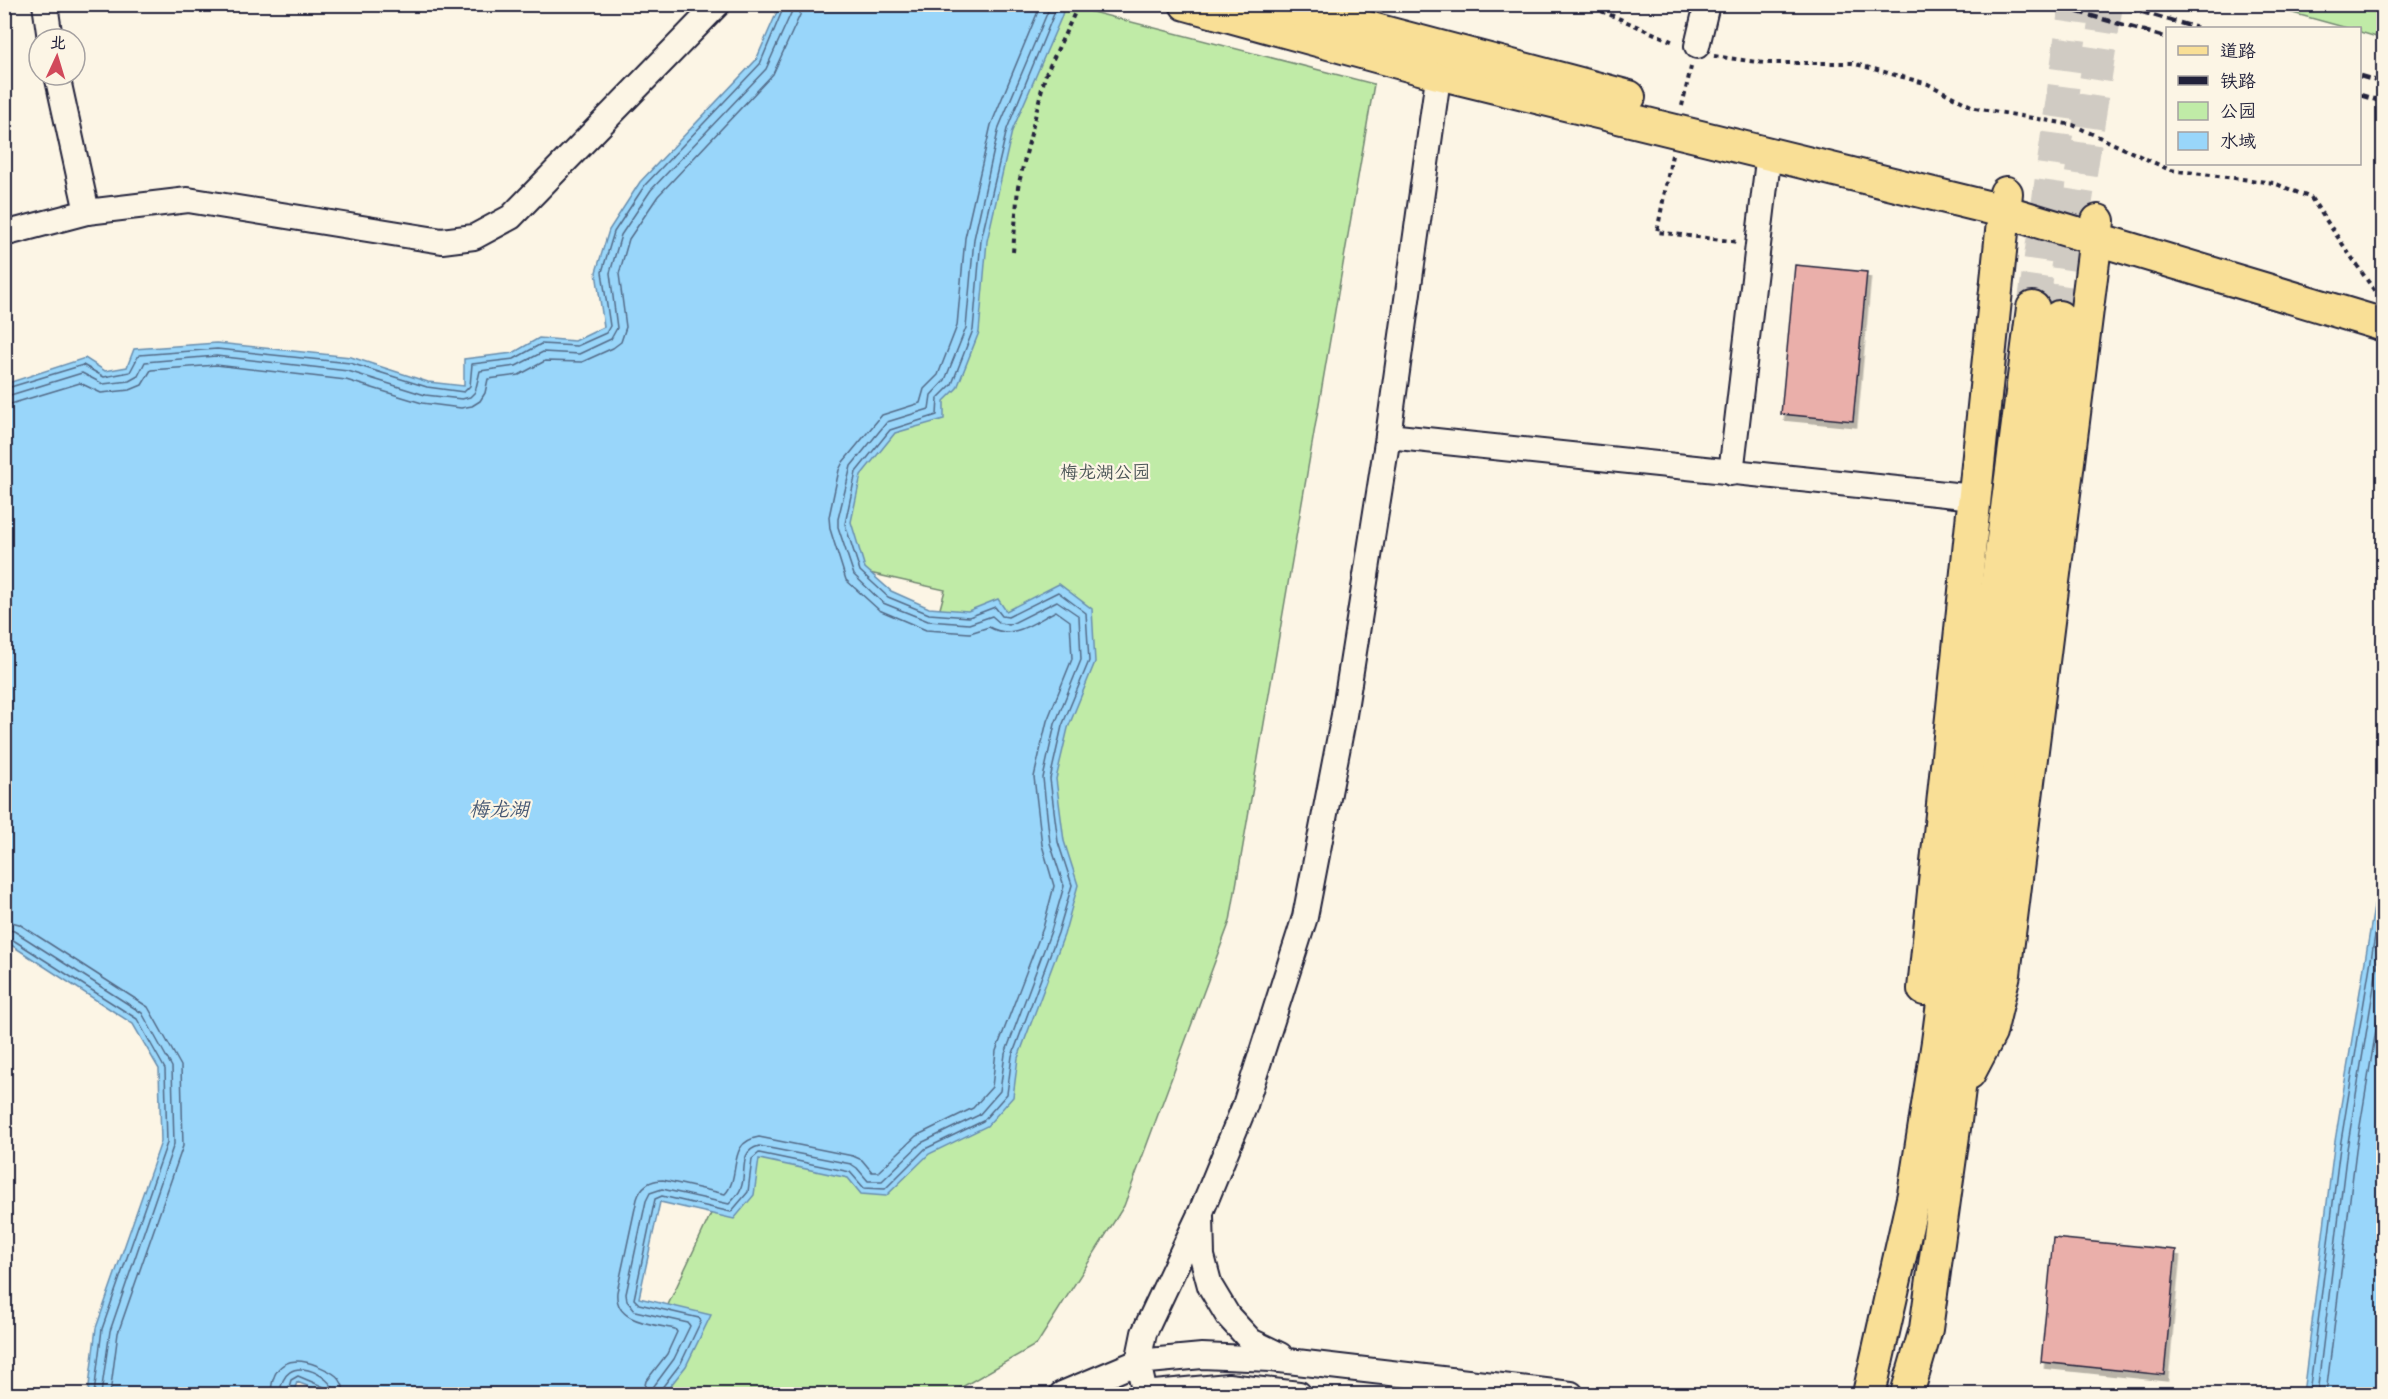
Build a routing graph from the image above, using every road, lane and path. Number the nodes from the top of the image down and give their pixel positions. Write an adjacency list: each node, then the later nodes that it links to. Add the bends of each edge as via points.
1 (45, 4): 8 (street)
2 (718, 4): 14 (street, via 511,217 474,237 442,241 188,200)
3 (1079, 4): 19 (path, via 1045,76 1018,187)
4 (1186, 4): 10 (main road)
5 (1277, 4): 10 (main road)
6 (1585, 4): 9 (path)
7 (1707, 4): 9 (street)
8 (48, 27)
9 (1694, 48): 20 (path, via 1720,58 1764,63 1852,63 1928,84 1975,108 2073,125 2170,170 2274,183 2311,198)
10 (1440, 61): 12 (main road); 13 (main road); 23 (street)
11 (60, 87): 14 (street)
12 (1769, 152): 13 (main road); 18 (street)
13 (2005, 202): 15 (main road); 25 (main road)
14 (87, 212): 17 (street)
15 (2097, 231): 21 (main road); 22 (main road); 26 (main road, via 2004,974 1990,1033)
16 (1657, 232): 18 (path)
17 (4, 234)
18 (1758, 244): 24 (street)
19 (1013, 252)
20 (2384, 304)
21 (2384, 309)
22 (2384, 325)
23 (1388, 436): 24 (street); 28 (street, via 1344,715 1305,917 1245,1105)
24 (1731, 473): 25 (street)
25 (1974, 497): 27 (main road, via 1919,1038)
26 (1959, 1093): 27 (main road, via 2008,695 2046,313); 36 (main road, via 1926,1329)
27 (1924, 1131): 35 (main road, via 1914,1194)
28 (1201, 1212): 29 (street, via 1202,1256 1207,1276 1228,1316 1251,1341); 30 (street, via 1144,1333)
29 (1293, 1361): 30 (street, via 1202,1356); 34 (street)
30 (1138, 1362): 31 (street); 32 (street)
31 (1145, 1394): 33 (street, via 1228,1386)
32 (1062, 1395)
33 (1299, 1395)
34 (1571, 1395)
35 (1869, 1395)
36 (1907, 1395)

